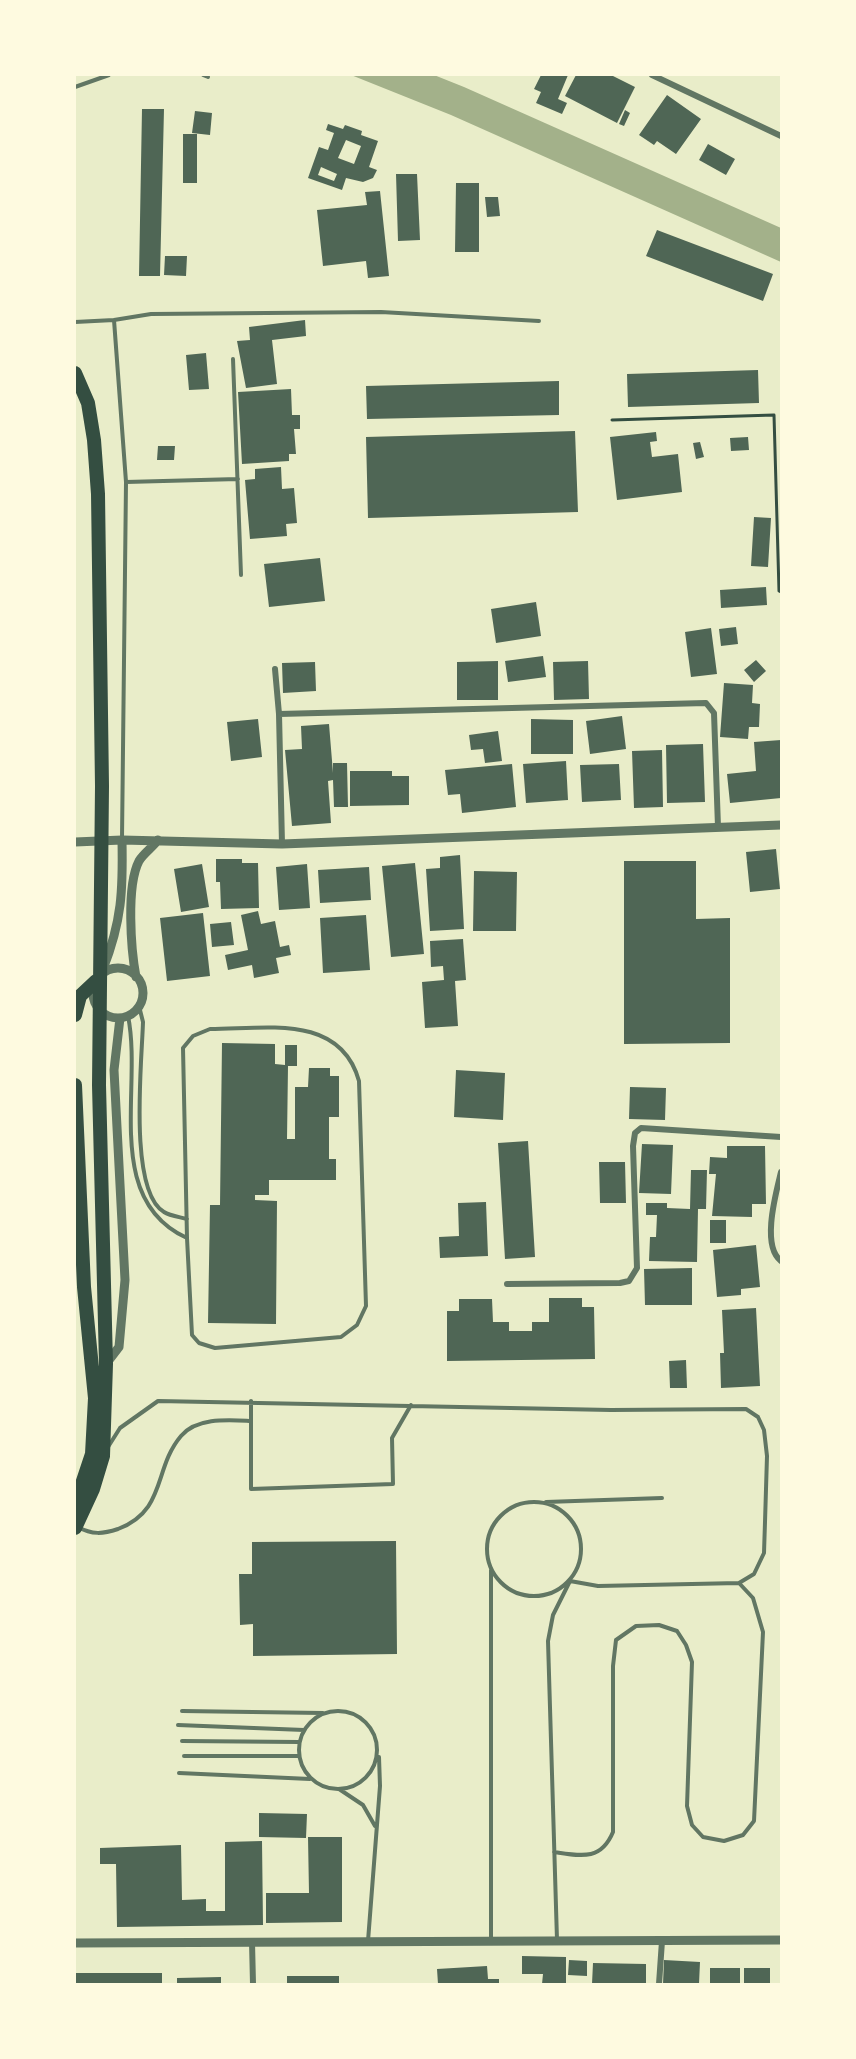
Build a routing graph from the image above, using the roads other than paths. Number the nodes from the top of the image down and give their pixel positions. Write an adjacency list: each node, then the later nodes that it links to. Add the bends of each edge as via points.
1 (109, 75): 3 (lane)
2 (652, 75): 4 (street)
3 (75, 87)
4 (781, 136)
5 (114, 320): 6 (lane, via 151,314 381,312); 7 (lane); 11 (lane)
6 (539, 321)
7 (75, 322)
8 (233, 359): 10 (lane)
9 (75, 373): 34 (highway, via 88,404 94,440 99,536 99,1085)
10 (238, 479): 11 (lane); 12 (lane)
11 (126, 482): 17 (lane)
12 (241, 575)
13 (275, 669): 14 (street)
14 (279, 714): 16 (street, via 706,703 714,712); 20 (street)
15 (781, 825): 16 (street)
16 (718, 826): 20 (street)
17 (122, 840): 18 (street); 19 (street); 22 (street, via 120,922)
18 (158, 840): 20 (street); 21 (street, via 139,861 135,880 130,926)
19 (75, 842)
20 (282, 844)
21 (136, 977): 22 (street, via 123,969 108,970); 23 (street, via 142,991)
22 (99, 978): 24 (highway, via 80,996); 25 (street, via 93,996 99,1010 112,1018)
23 (139, 1006): 25 (street); 30 (lane, via 143,1022 140,1133 144,1176 163,1212)
24 (75, 1015)
25 (124, 1017): 31 (lane, via 132,1035 135,1178 156,1218); 34 (street, via 114,1070 126,1280 119,1347)
26 (75, 1085): 27 (highway)
27 (75, 1111): 41 (highway, via 84,1287 95,1398 92,1454)
28 (781, 1137): 33 (street, via 641,1128 633,1146 637,1268 629,1281)
29 (781, 1172): 32 (street, via 773,1206 771,1247)
30 (187, 1219): 31 (lane); 31 (lane, via 183,1048 193,1036 210,1029 300,1029 316,1032 349,1055 359,1081 366,1306 357,1325 341,1337 215,1348 199,1343 192,1335)
31 (186, 1238)
32 (781, 1262)
33 (507, 1284)
34 (106, 1364): 38 (highway)
35 (251, 1401): 36 (lane); 37 (lane); 38 (lane, via 158,1401 120,1428)
36 (411, 1405): 37 (lane, via 392,1438 393,1484 251,1489); 45 (lane, via 746,1409 758,1417 764,1430 764,1553 754,1574)
37 (251, 1421): 42 (lane, via 200,1424 181,1435 153,1500 135,1522 105,1533 89,1533)
38 (103, 1456): 42 (highway)
39 (662, 1498): 40 (lane)
40 (539, 1502): 43 (lane, via 511,1508 491,1528 487,1557); 44 (lane, via 554,1506 576,1525 582,1554)
41 (75, 1505)
42 (75, 1526)
43 (491, 1570): 44 (lane, via 500,1583 528,1596 558,1591); 62 (lane)
44 (570, 1581): 45 (lane, via 598,1586); 59 (lane, via 553,1615 548,1641)
45 (739, 1583): 59 (lane, via 753,1598 764,1632 754,1821 743,1835 724,1841 703,1837 692,1825 687,1806 692,1662 677,1631 659,1625 636,1626 616,1640 613,1666 613,1832 607,1846 595,1854)
46 (182, 1711): 47 (lane)
47 (324, 1713): 49 (lane); 54 (lane, via 344,1711 362,1719 372,1728)
48 (178, 1725): 49 (lane)
49 (304, 1730): 51 (lane)
50 (182, 1741): 51 (lane)
51 (299, 1742): 53 (lane)
52 (184, 1756): 53 (lane)
53 (299, 1756): 56 (lane)
54 (379, 1756): 57 (lane, via 368,1776 358,1784); 58 (lane)
55 (179, 1773): 56 (lane)
56 (311, 1779): 57 (lane, via 322,1786)
57 (337, 1788): 58 (lane, via 363,1805)
58 (375, 1826): 61 (lane)
59 (554, 1851): 63 (lane)
60 (781, 1940): 64 (street)
61 (368, 1941): 62 (street); 65 (street)
62 (491, 1941): 63 (street)
63 (557, 1941): 64 (street)
64 (662, 1941): 68 (street)
65 (252, 1942): 66 (street); 67 (street)
66 (75, 1943)
67 (253, 1984)
68 (659, 1984)

